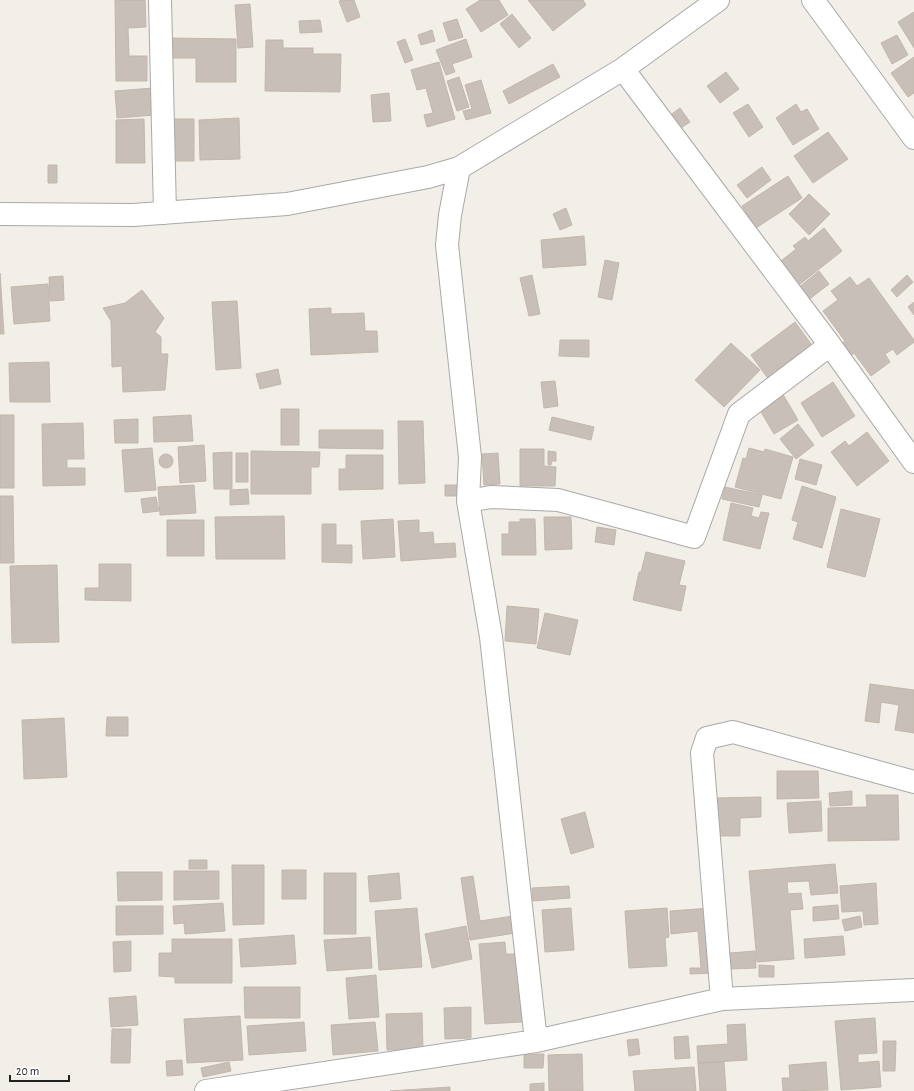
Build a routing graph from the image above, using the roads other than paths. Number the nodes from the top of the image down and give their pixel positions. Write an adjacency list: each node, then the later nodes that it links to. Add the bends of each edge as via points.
1 (160, 0): 7 (street)
2 (813, 0): 5 (street)
3 (714, 1): 4 (street)
4 (623, 70): 6 (street); 9 (street)
5 (914, 138)
6 (459, 168): 7 (street, via 428,177 287,204); 11 (street, via 447,246 470,457)
7 (165, 213): 8 (street)
8 (0, 214)
9 (830, 345): 10 (street); 11 (street, via 739,414 694,537 558,500 491,497)
10 (914, 462)
11 (468, 501): 15 (street, via 491,637)
12 (914, 782): 14 (street, via 733,732 707,738 702,753)
13 (914, 990): 14 (street)
14 (722, 999): 15 (street)
15 (536, 1041): 16 (street)
16 (206, 1091)

